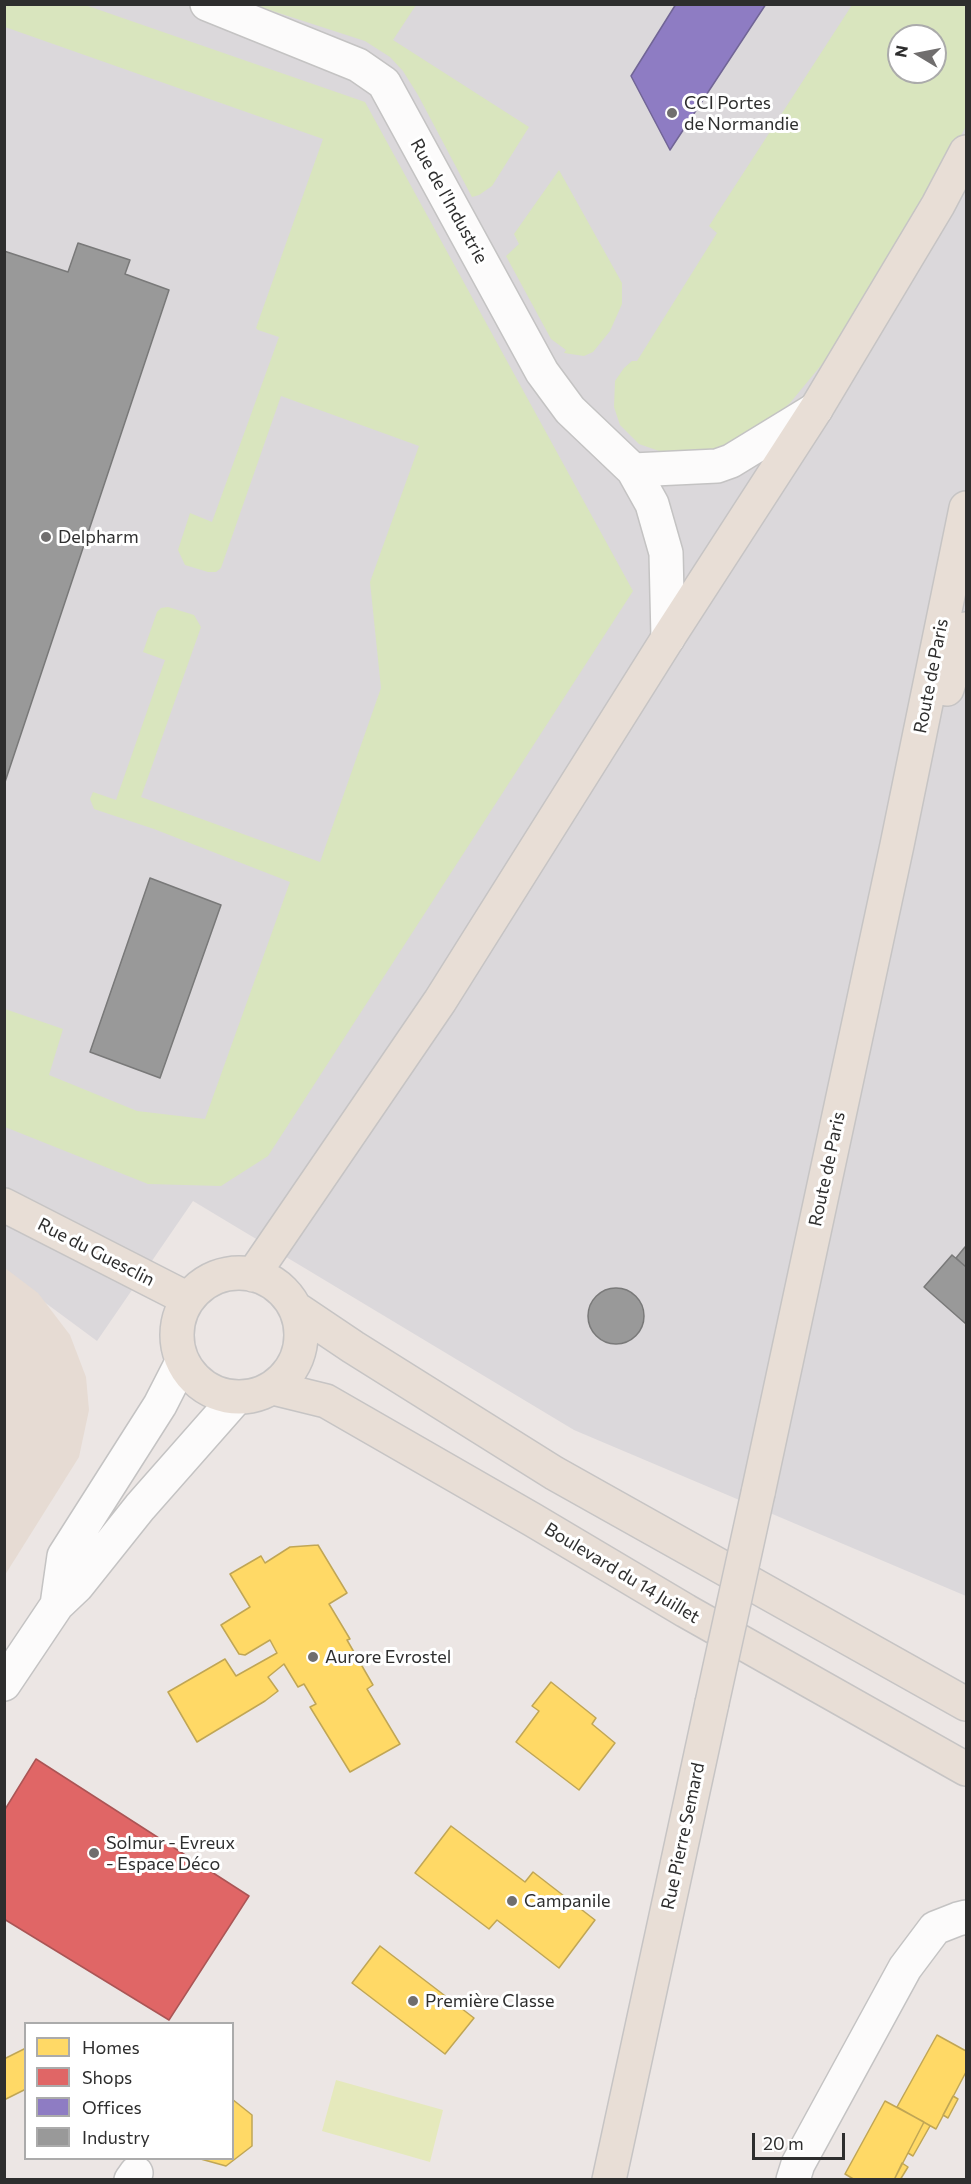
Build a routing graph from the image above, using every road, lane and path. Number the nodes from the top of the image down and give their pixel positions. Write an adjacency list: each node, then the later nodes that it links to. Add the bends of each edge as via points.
1 (207, 4): 4 (street, Rue de l'Industrie, via 358,65 384,84 543,372 570,410)
2 (966, 152): 3 (main road)
3 (816, 409): 4 (street, via 732,461 717,466); 7 (main road)
4 (633, 470): 7 (street, Rue de l'Industrie, via 652,504 666,553)
5 (966, 508): 8 (main road, Route de Paris)
6 (966, 629): 8 (main road, Route de Paris)
7 (668, 638): 10 (main road, via 440,1001)
8 (897, 845): 16 (main road, Route de Paris)
9 (4, 1205): 11 (main road, Rue du Guesclin)
10 (254, 1275): 11 (main road, via 217,1277); 12 (main road, via 270,1281)
11 (188, 1299): 13 (main road, via 177,1329)
12 (295, 1308): 14 (main road, via 301,1343 287,1376); 20 (main road, via 554,1473)
13 (182, 1362): 15 (main road, via 204,1387); 17 (street, via 160,1405 64,1556)
14 (273, 1388): 15 (main road, via 255,1396); 18 (main road, Boulevard du 14 Juillet, via 326,1401)
15 (236, 1398): 17 (street)
16 (758, 1492): 24 (main road, Rue Pierre Semard, bridge)
17 (57, 1605): 19 (street)
18 (768, 1658): 21 (main road, via 838,1672); 22 (main road, Boulevard du 14 Juillet)
19 (4, 1684)
20 (966, 1704)
21 (966, 1743)
22 (966, 1769)
23 (966, 1917): 25 (street, via 935,1928 905,1968 798,2164)
24 (609, 2180)
25 (793, 2180)

